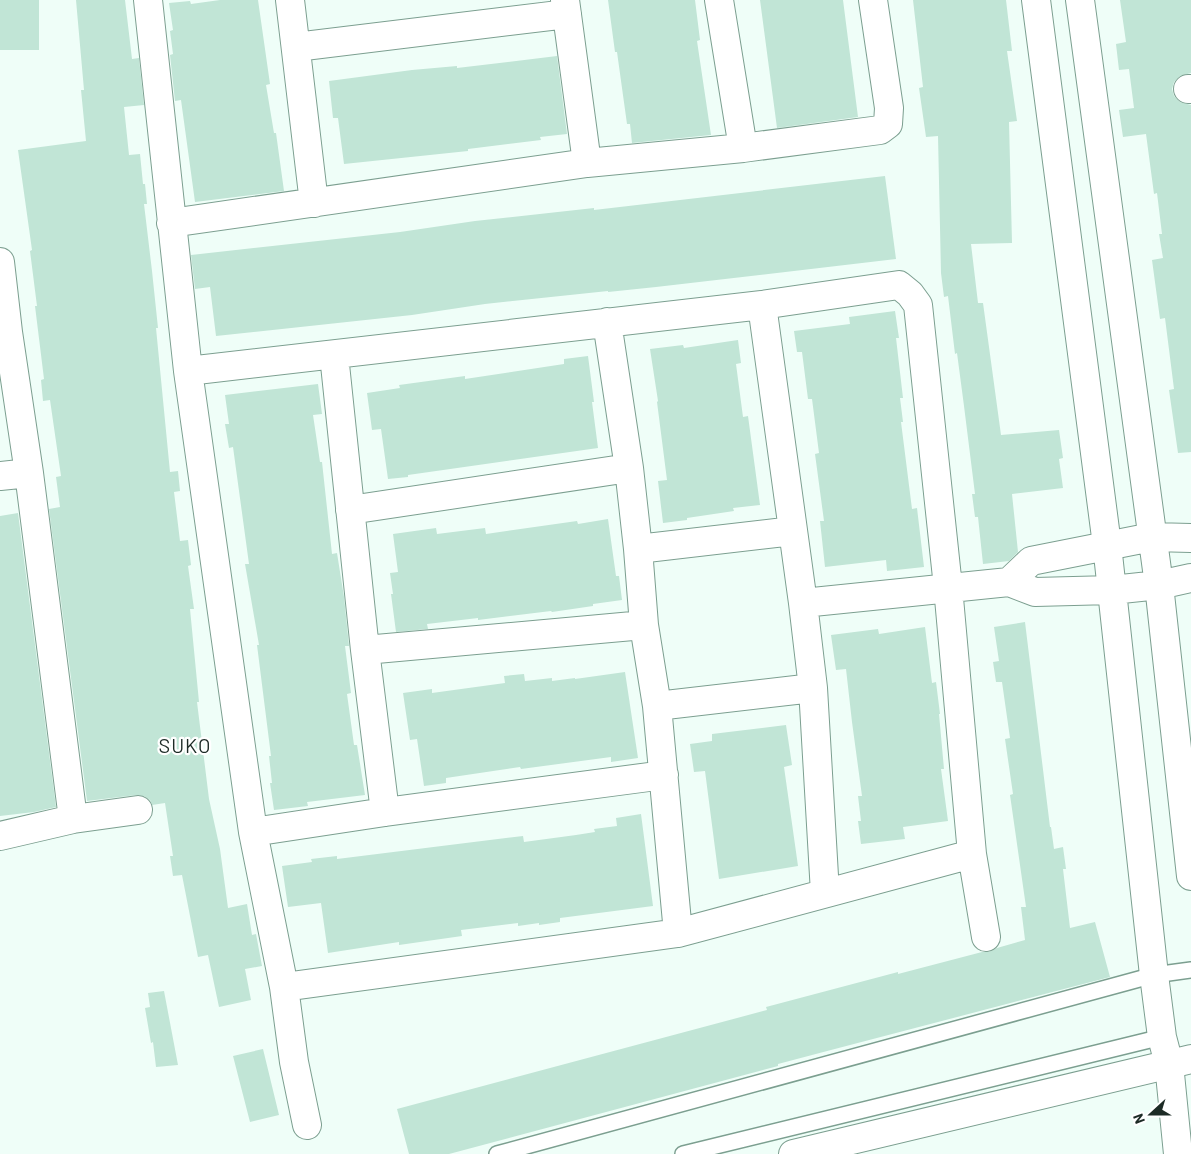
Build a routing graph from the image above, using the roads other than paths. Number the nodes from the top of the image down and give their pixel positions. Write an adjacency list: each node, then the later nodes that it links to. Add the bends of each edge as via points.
1 (148, 0): 12 (street)
2 (290, 0): 8 (street)
3 (719, 0): 9 (street)
4 (874, 0): 9 (street, via 889,108 888,124 880,130)
5 (1036, 0): 26 (street)
6 (1080, 0): 24 (street)
7 (566, 7): 8 (street); 10 (street)
8 (296, 47): 11 (street)
9 (743, 148): 10 (street)
10 (587, 163): 11 (street)
11 (314, 203): 12 (street)
12 (171, 223): 18 (street)
13 (0, 262): 16 (street)
14 (762, 305): 15 (street); 23 (street); 31 (street, via 899,286 918,305)
15 (607, 322): 17 (street); 19 (street)
16 (4, 332): 20 (street)
17 (334, 355): 18 (street); 22 (street)
18 (188, 371): 42 (street)
19 (629, 468): 22 (street); 27 (street)
20 (29, 473): 21 (street); 41 (street)
21 (0, 476)
22 (350, 510): 35 (street)
23 (793, 531): 27 (street); 33 (street)
24 (1152, 538): 25 (street); 26 (street); 30 (street)
25 (1191, 538)
26 (1107, 545): 29 (street, via 1031,560); 32 (street)
27 (638, 549): 34 (street)
28 (1191, 578): 30 (street)
29 (1009, 582): 31 (street); 32 (street, via 1034,592)
30 (1160, 585): 32 (street); 45 (street)
31 (948, 587): 33 (street); 44 (street)
32 (1112, 590): 50 (street)
33 (803, 603): 36 (street)
34 (644, 625): 35 (street); 37 (street)
35 (365, 650): 40 (street)
36 (812, 688): 37 (street); 46 (street)
37 (657, 706): 38 (street)
38 (664, 775): 40 (street); 47 (street)
39 (138, 810): 41 (street)
40 (385, 812): 42 (street)
41 (73, 819): 43 (street)
42 (253, 832): 51 (street)
43 (0, 836)
44 (972, 854): 46 (street); 48 (street)
45 (1191, 876)
46 (825, 893): 47 (street)
47 (678, 933): 51 (street)
48 (986, 937)
49 (1191, 970): 50 (lane)
50 (1154, 975): 52 (street); 55 (lane)
51 (284, 987): 54 (street)
52 (1162, 1037): 53 (street); 56 (lane)
53 (1180, 1062): 57 (street); 58 (street)
54 (307, 1126)
55 (497, 1154)
56 (683, 1154)
57 (794, 1154)
58 (1178, 1154)

